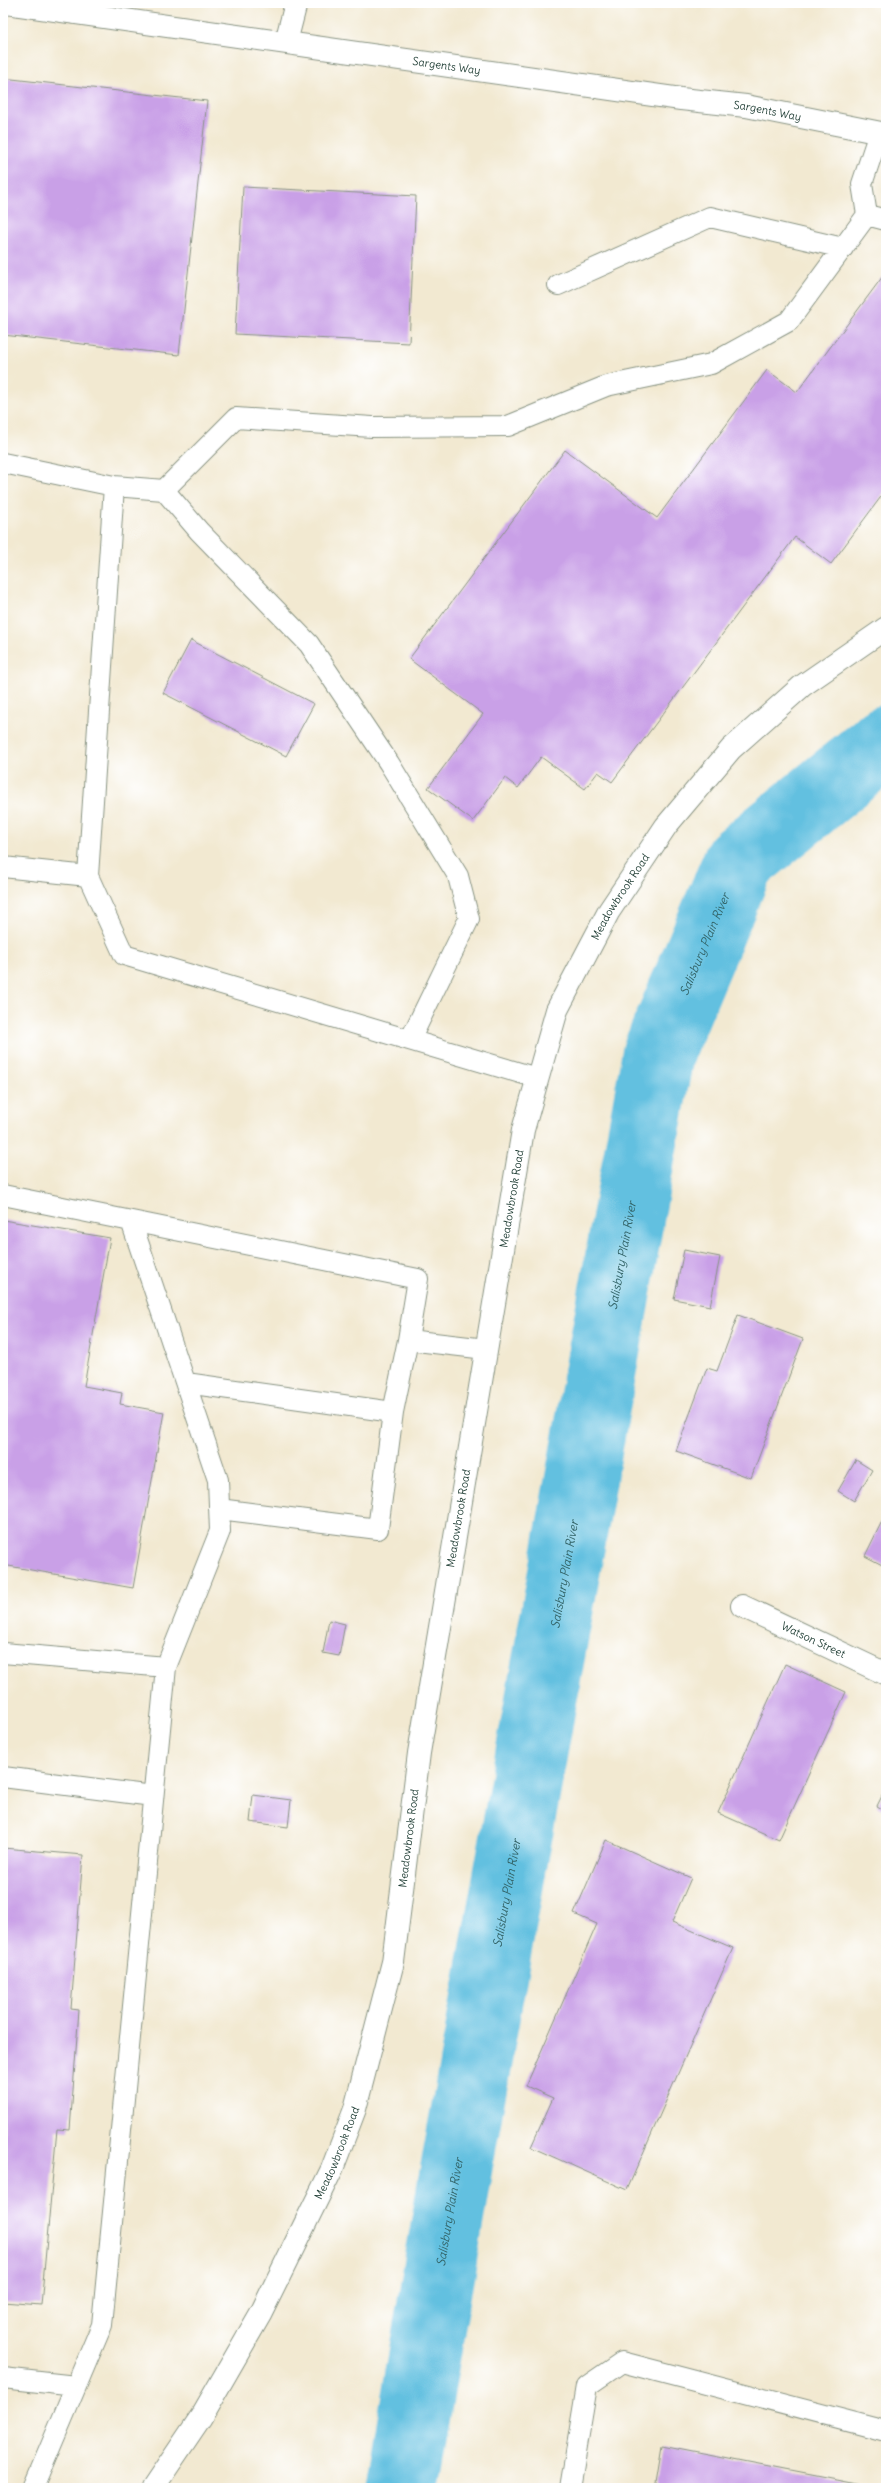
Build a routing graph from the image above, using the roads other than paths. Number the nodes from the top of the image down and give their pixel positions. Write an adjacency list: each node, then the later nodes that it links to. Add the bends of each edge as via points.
1 (6, 3): 3 (street, Sargents Way)
2 (296, 3): 3 (street)
3 (286, 42): 4 (street, Sargents Way, via 681,99 746,106)
4 (882, 134): 5 (lane, via 862,184)
5 (867, 215): 6 (lane); 7 (lane)
6 (886, 220)
7 (843, 248): 8 (lane, via 710,217); 11 (lane, via 789,321 711,364 606,386 508,426 372,427 236,418)
8 (558, 285)
9 (3, 463): 10 (lane)
10 (114, 486): 11 (lane); 14 (lane)
11 (164, 490): 15 (lane, via 199,531 310,644 389,763 458,876 469,919)
12 (886, 628): 16 (street, Meadowbrook Road, via 802,686 731,750 666,826 609,912 557,1010)
13 (3, 867): 14 (lane)
14 (88, 876): 15 (lane, via 124,955)
15 (410, 1040): 16 (lane)
16 (538, 1078): 20 (street, Meadowbrook Road, via 523,1130)
17 (3, 1195): 18 (lane)
18 (131, 1221): 19 (lane, via 418,1279); 21 (lane)
19 (408, 1340): 20 (lane); 22 (lane)
20 (486, 1349): 34 (street, Meadowbrook Road, via 420,1752 393,1962 355,2110 332,2169 261,2313 201,2417)
21 (186, 1383): 22 (lane); 23 (lane, via 218,1480)
22 (393, 1412): 23 (lane, via 378,1529)
23 (219, 1509): 26 (lane, via 220,1531)
24 (742, 1606): 27 (street, Watson Street)
25 (3, 1653): 26 (lane)
26 (166, 1667): 29 (lane)
27 (886, 1674)
28 (3, 1777): 29 (lane)
29 (153, 1796): 31 (lane, via 102,2325)
30 (3, 2378): 31 (lane)
31 (76, 2386): 33 (lane)
32 (886, 2431): 35 (lane, via 622,2362 588,2386)
33 (32, 2488)
34 (154, 2488)
35 (570, 2488)

